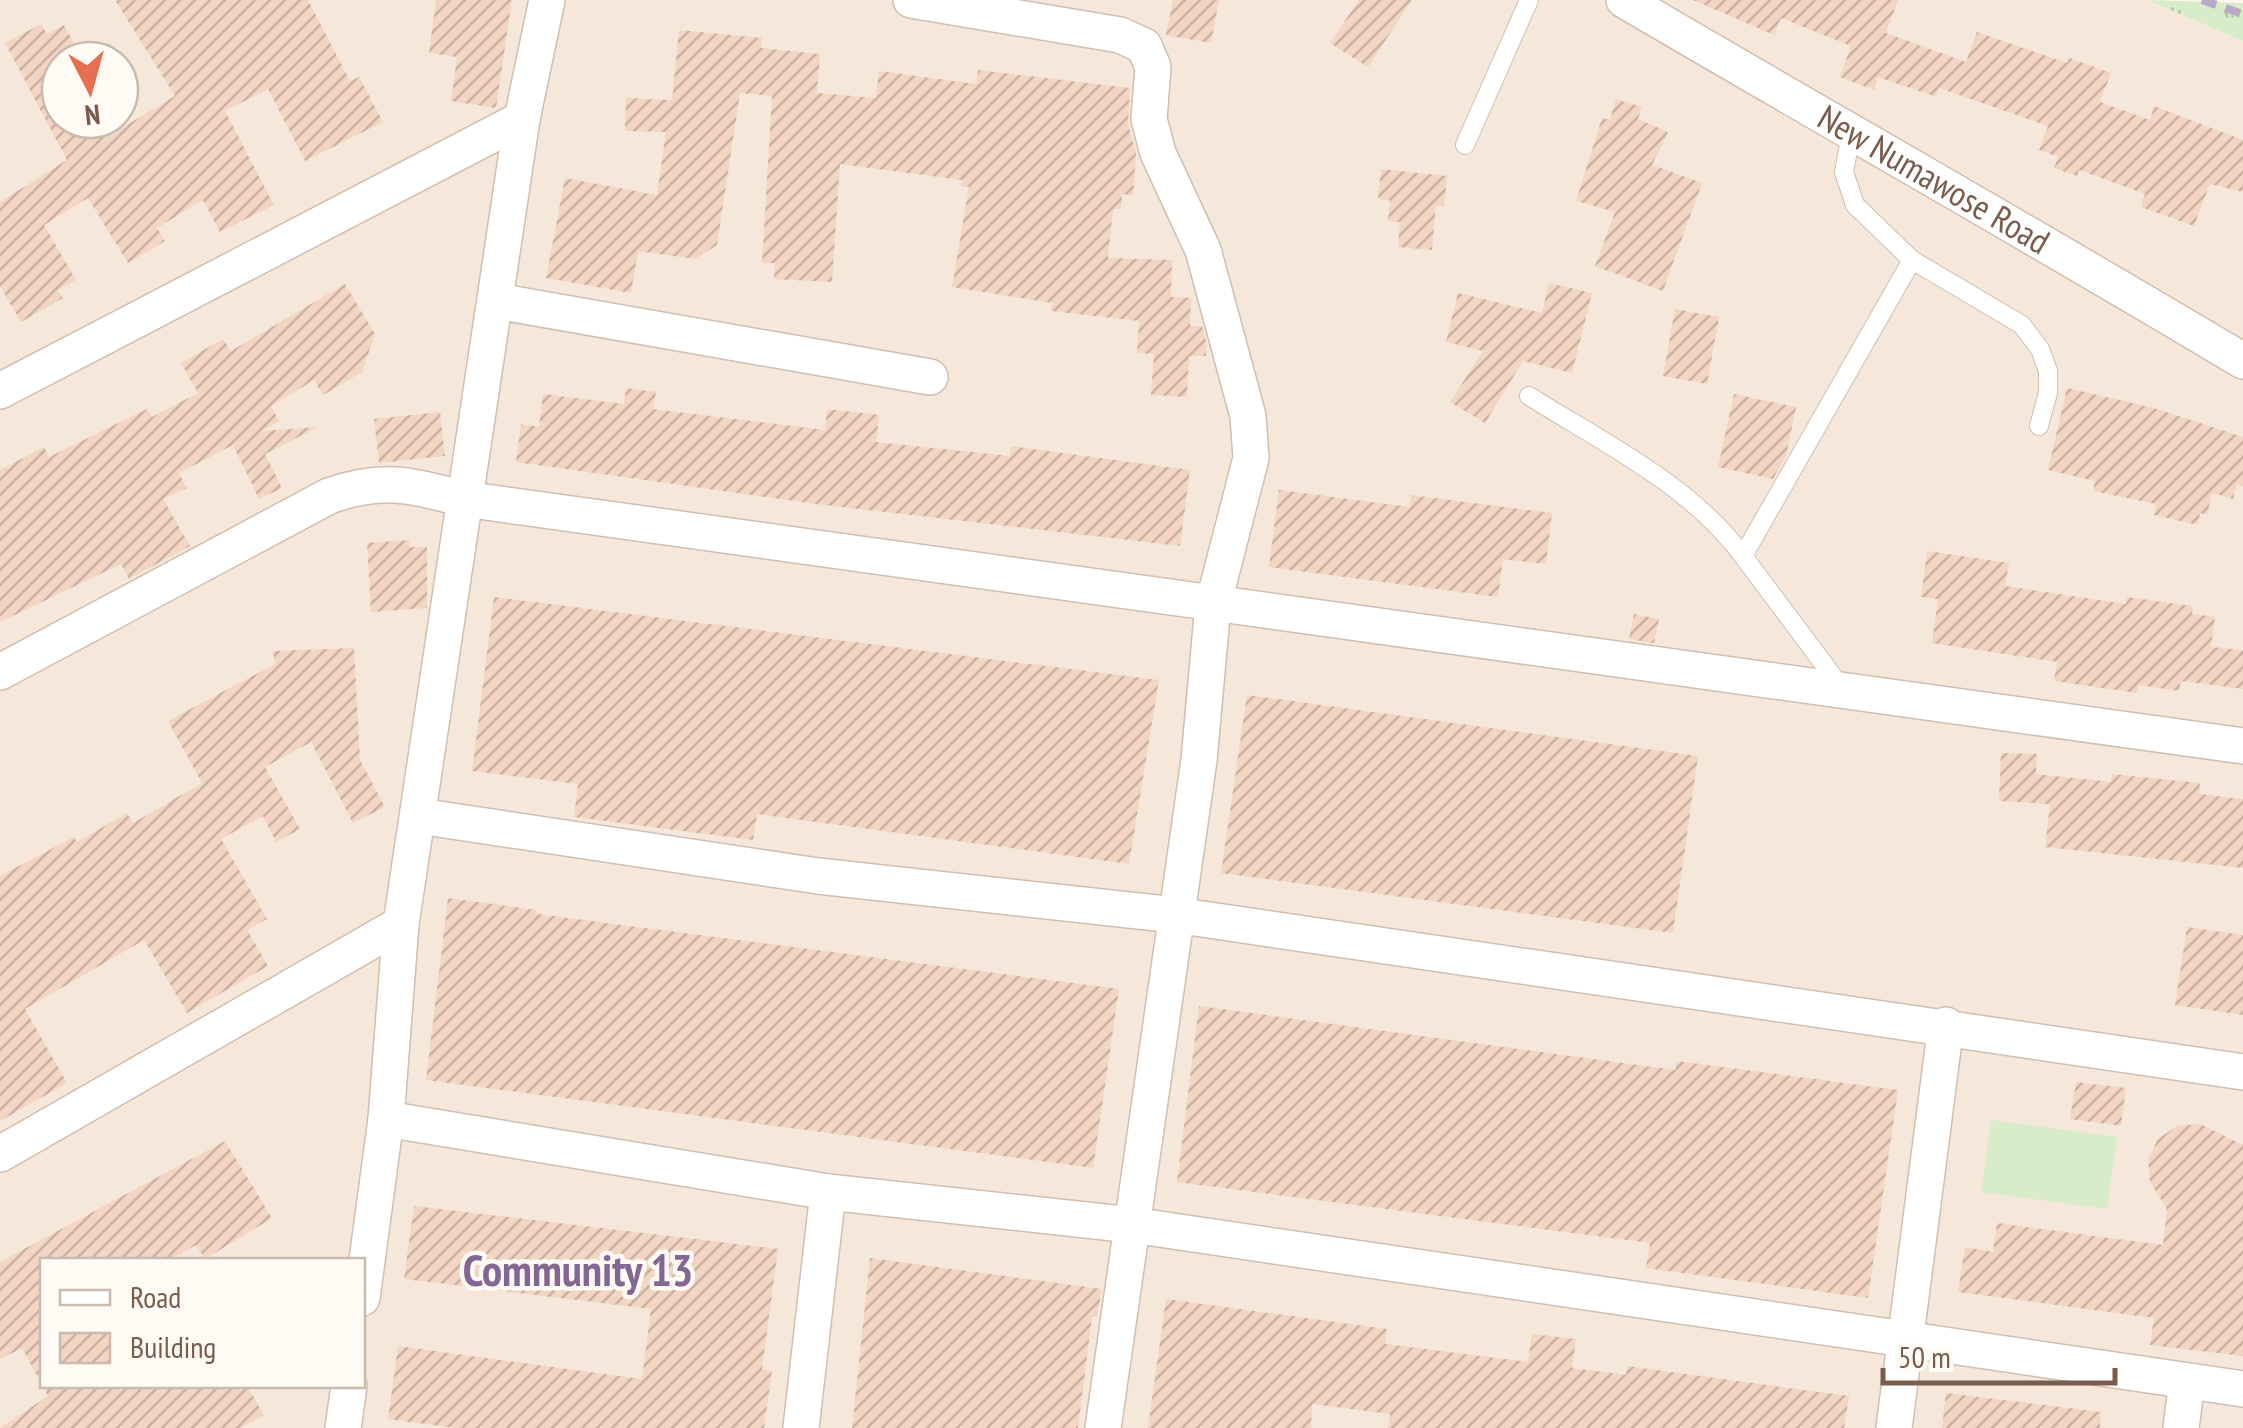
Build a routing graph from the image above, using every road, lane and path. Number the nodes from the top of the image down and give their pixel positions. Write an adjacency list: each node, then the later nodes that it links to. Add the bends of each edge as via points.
1 (547, 0): 5 (street)
2 (911, 0): 17 (street, via 1120,35 1150,56 1149,119 1158,154 1203,250 1248,416 1251,458)
3 (1529, 0): 7 (lane)
4 (1624, 0): 6 (street, New Numawose Road)
5 (522, 119): 9 (street); 12 (street)
6 (1851, 134): 8 (lane, via 1844,172 1854,205); 10 (street, New Numawose Road, via 1949,184)
7 (1465, 145)
8 (1912, 260): 14 (lane, via 2022,325 2048,370); 16 (lane)
9 (496, 301): 11 (street); 15 (street)
10 (2243, 361)
11 (930, 377)
12 (0, 392)
13 (1529, 396): 16 (lane, via 1676,490 1728,534)
14 (2039, 426)
15 (464, 499): 17 (street); 18 (street, via 400,482 360,484); 21 (street)
16 (1743, 556): 19 (lane)
17 (1213, 605): 19 (street); 22 (street)
18 (0, 672)
19 (1845, 692): 20 (street)
20 (2243, 746)
21 (420, 816): 22 (street, via 818,876); 23 (street)
22 (1175, 915): 24 (street); 29 (street)
23 (401, 924): 26 (street); 27 (street)
24 (1946, 1025): 25 (street); 31 (street)
25 (2243, 1072)
26 (386, 1119): 28 (street); 30 (street)
27 (0, 1154)
28 (828, 1192): 29 (street); 36 (street)
29 (1132, 1225): 31 (street); 37 (street)
30 (365, 1276)
31 (1906, 1340): 32 (street); 38 (street)
32 (2187, 1381): 34 (street); 39 (street)
33 (349, 1388): 35 (street)
34 (2243, 1389)
35 (343, 1428)
36 (801, 1428)
37 (1103, 1428)
38 (1894, 1428)
39 (2181, 1428)

